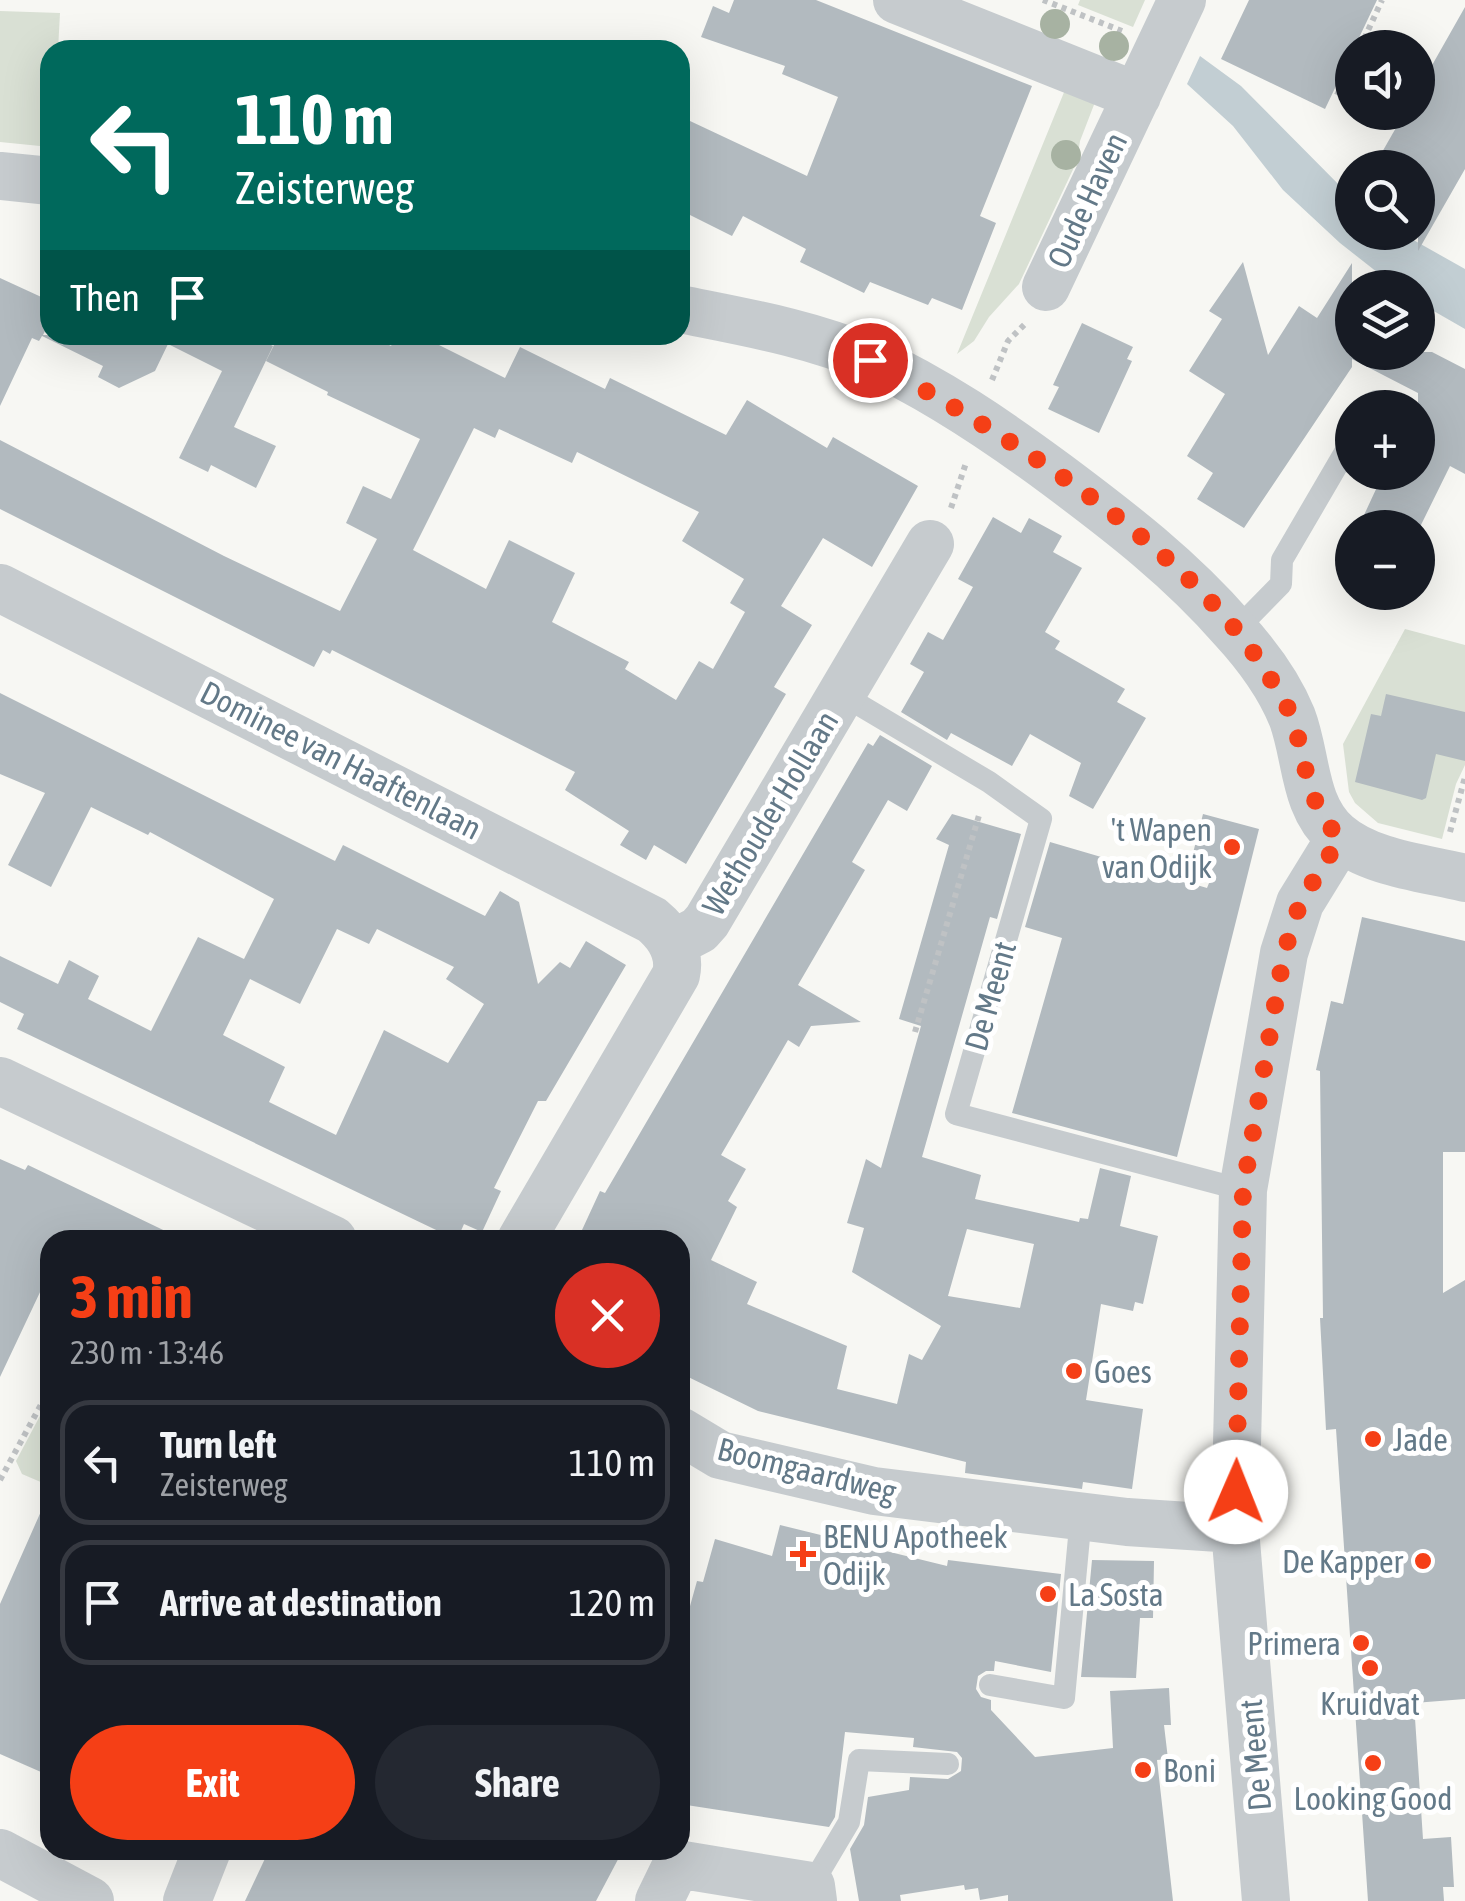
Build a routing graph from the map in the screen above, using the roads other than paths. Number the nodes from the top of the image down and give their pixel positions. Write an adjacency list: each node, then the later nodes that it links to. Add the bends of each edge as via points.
1 (897, 0): 3 (street)
2 (1182, 0): 3 (street, Oude Haven)
3 (1136, 96): 6 (street, Oude Haven)
4 (0, 176): 5 (street)
5 (40, 180)
6 (1046, 287)
7 (690, 310): 11 (street, via 811,338 982,408 1182,574)
8 (1335, 469): 11 (lane, via 1282,560 1281,584)
9 (930, 544): 12 (street, Wethouder Hollaan)
10 (0, 588): 15 (street, Dominee van Haaftenlaan, via 652,920)
11 (1235, 631): 13 (street, via 1292,716 1314,803)
12 (841, 694): 15 (street, Wethouder Hollaan, via 706,922); 17 (lane, De Meent, via 1041,819 956,1114)
13 (1340, 838): 14 (street, via 1380,857); 17 (street, De Meent, via 1300,903 1284,953)
14 (1452, 875)
15 (672, 944): 19 (street, Wethouder Hollaan, via 676,975)
16 (0, 1081): 18 (street)
17 (1243, 1190): 22 (street, De Meent)
18 (312, 1230)
19 (526, 1230)
20 (690, 1437): 21 (street, Boomgaardweg, via 720,1455 874,1491)
21 (1081, 1516): 22 (street, Boomgaardweg); 23 (lane, via 1064,1698)
22 (1235, 1529): 31 (street, De Meent)
23 (990, 1685)
24 (948, 1764): 28 (lane, via 859,1760 849,1822)
25 (0, 1853): 29 (street)
26 (203, 1860): 30 (street)
27 (669, 1872): 28 (street)
28 (812, 1893)
29 (90, 1901)
30 (187, 1901)
31 (1266, 1901)

